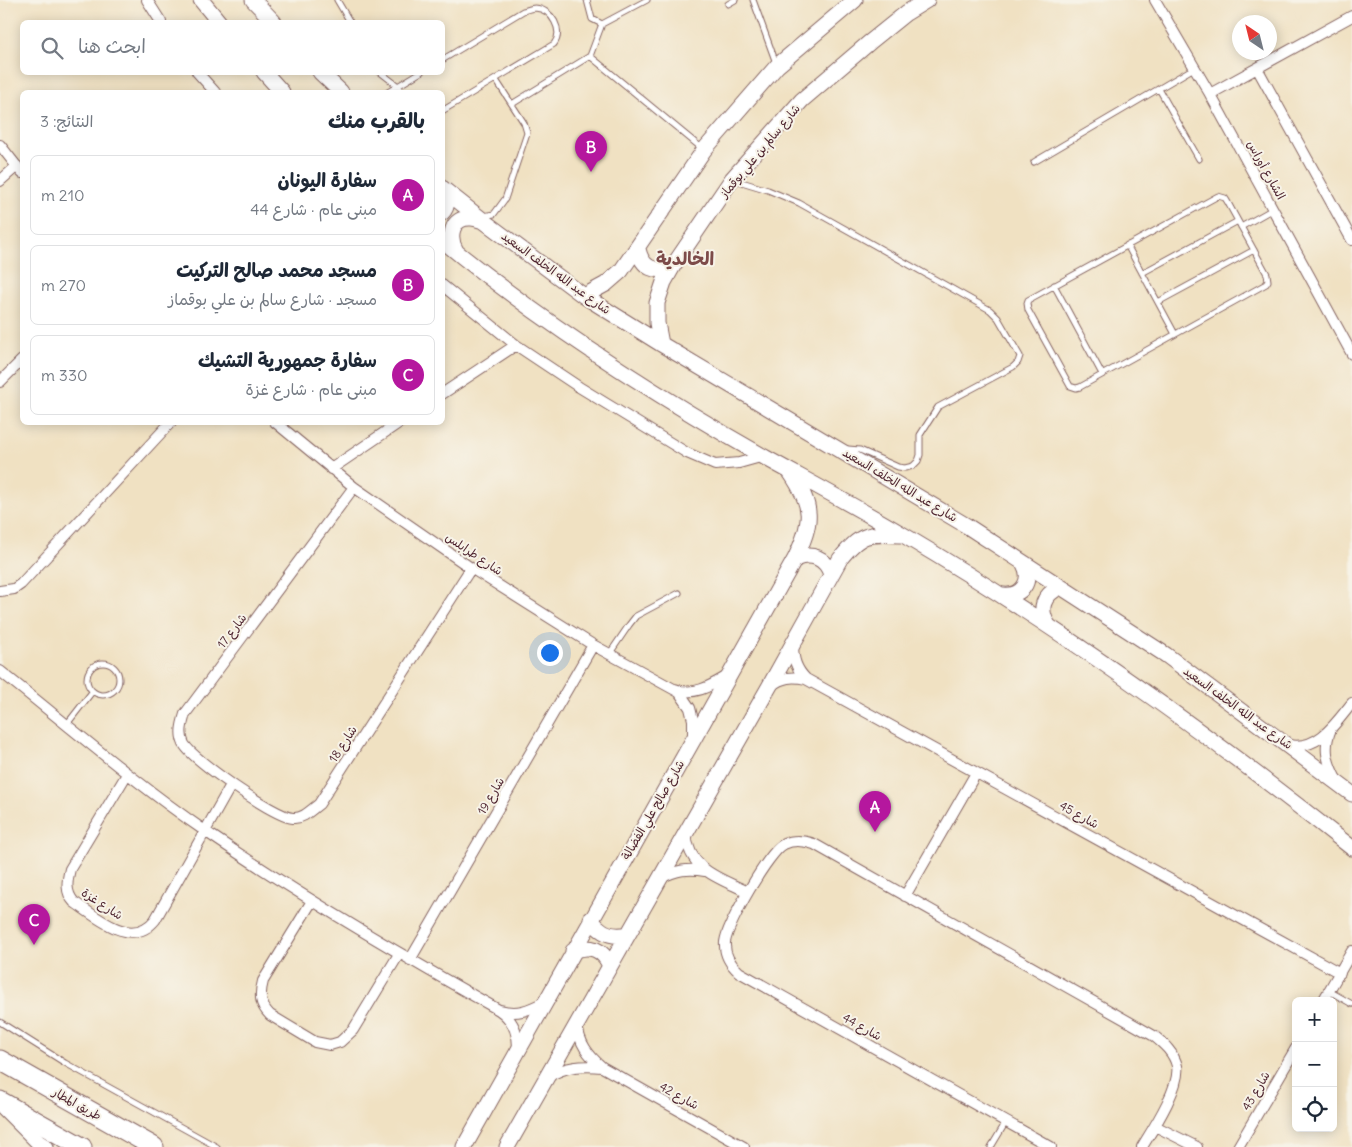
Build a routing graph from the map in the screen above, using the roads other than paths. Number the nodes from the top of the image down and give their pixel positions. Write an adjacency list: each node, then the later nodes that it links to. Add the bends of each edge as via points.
1 (147, 0): 14 (street)
2 (201, 0): 15 (main road)
3 (254, 0): 16 (main road)
4 (337, 0): 17 (lane)
5 (587, 0): 18 (lane, via 592,19)
6 (647, 0): 18 (lane)
7 (735, 0): 12 (lane)
8 (753, 0): 21 (lane)
9 (854, 0): 21 (main road)
10 (927, 0): 45 (main road, شارع سالم بن علي بوقماز, via 906,13 802,100)
11 (1155, 0): 22 (street, الشارع أوراس)
12 (728, 4)
13 (1352, 16): 23 (street)
14 (160, 20)
15 (216, 20)
16 (272, 20)
17 (349, 20)
18 (602, 24): 19 (lane)
19 (590, 56): 38 (lane); 41 (lane)
20 (445, 58): 29 (lane, via 524,11 537,8 546,11 557,25 556,41)
21 (777, 66): 41 (main road)
22 (1194, 68): 31 (lane); 37 (street, الشارع أوراس)
23 (1257, 68): 37 (street); 54 (street)
24 (200, 75): 32 (street)
25 (267, 75): 33 (main road)
26 (323, 75): 34 (main road)
27 (384, 75): 30 (lane)
28 (416, 75): 30 (lane)
29 (496, 80): 38 (lane); 39 (lane)
30 (398, 86): 35 (lane); 36 (lane)
31 (1159, 88): 42 (lane); 43 (lane)
32 (213, 90)
33 (280, 90)
34 (339, 90)
35 (391, 90)
36 (401, 90)
37 (1210, 94): 49 (street, الشارع أوراس)
38 (512, 104): 51 (lane, via 526,127 526,135 505,199 494,214)
39 (445, 108)
40 (0, 145): 44 (street)
41 (704, 150): 58 (main road)
42 (1199, 159)
43 (1034, 162)
44 (20, 170): 46 (street)
45 (732, 179): 61 (main road, شارع سالم بن علي بوقماز); 78 (lane, via 798,203 990,310 1020,356 1013,367 938,407 920,435 920,455 912,466 905,468 860,450)
46 (0, 181)
47 (445, 190): 51 (main road, شارع عبد الله الخلف السعيد)
48 (445, 194): 50 (main road, via 448,199)
49 (1273, 209): 53 (lane); 70 (street, الشارع أوراس)
50 (445, 211)
51 (481, 219): 60 (main road, via 462,220 455,225 451,243); 65 (main road, شارع عبد الله الخلف السعيد)
52 (1238, 221): 53 (lane); 57 (lane, via 1225,198 1218,196); 62 (lane)
53 (1241, 227): 59 (lane)
54 (1349, 228): 55 (street)
55 (1352, 240)
56 (445, 242): 60 (main road)
57 (1127, 245): 62 (lane); 63 (lane)
58 (638, 249): 61 (main road, via 640,258 654,270); 65 (main road, via 621,271)
59 (1254, 250): 66 (lane); 67 (lane, via 1267,274 1266,284)
60 (456, 251): 79 (main road, via 553,324 633,377)
61 (673, 266): 68 (main road, شارع سالم بن علي بوقماز, via 657,304)
62 (1142, 273): 66 (lane)
63 (1054, 285): 72 (lane); 72 (lane, via 1028,300 1028,310 1070,386 1076,388)
64 (445, 287): 69 (street)
65 (584, 296): 68 (main road, شارع عبد الله الخلف السعيد)
66 (1158, 302): 67 (lane)
67 (1175, 334): 72 (lane)
68 (660, 344): 78 (main road, شارع عبد الله الخلف السعيد)
69 (516, 345): 74 (street); 79 (street, via 687,453 715,465)
70 (1352, 354)
71 (20, 362): 73 (street)
72 (1102, 374)
73 (0, 382)
74 (445, 392)
75 (168, 425): 89 (street, via 21,584 14,589)
76 (279, 425): 80 (street, شارع طرابلس)
77 (396, 425): 80 (street)
78 (838, 448): 85 (main road, شارع عبد الله الخلف السعيد)
79 (764, 456): 81 (main road)
80 (331, 469): 82 (street, شارع طرابلس)
81 (787, 469): 83 (main road); 84 (main road, شارع صالح علي الفضالة, via 806,498 809,511 808,527)
82 (354, 487): 86 (street, شارع طرابلس); 110 (street, شارع 17, via 185,714 181,727 184,744)
83 (903, 535): 87 (main road, via 872,534 859,538); 91 (main road)
84 (795, 559): 87 (main road, via 810,555 817,557 824,561); 97 (main road, شارع صالح علي الفضالة)
85 (1024, 564): 88 (main road, شارع عبد الله الخلف السعيد); 91 (main road, via 1028,576 1025,587 1015,595)
86 (471, 568): 94 (street, شارع طرابلس); 110 (street, شارع 18, via 319,804 300,817 291,818)
87 (831, 574): 93 (main road)
88 (1060, 587): 92 (main road, via 1053,590 1043,603); 106 (main road, شارع عبد الله الخلف السعيد, via 1166,655)
89 (0, 591)
90 (679, 593): 95 (lane, via 636,616)
91 (1003, 595): 92 (main road)
92 (1048, 625): 114 (main road, via 1144,690)
93 (793, 644): 98 (street, via 795,663); 99 (main road)
94 (593, 645): 95 (street, شارع طرابلس); 125 (street, شارع 19)
95 (610, 653): 100 (street, شارع طرابلس)
96 (0, 671): 103 (street)
97 (730, 674): 100 (street, شارع طرابلس, via 692,692); 105 (main road, شارع صالح علي الفضالة)
98 (806, 680): 99 (street, شارع 45, via 785,678); 107 (street, شارع 45)
99 (770, 687): 113 (main road)
100 (672, 688): 105 (street, شارع طرابلس, via 690,708)
101 (92, 692): 101 (lane, via 104,695 115,689 119,678 113,666 104,663 90,668 86,678); 103 (lane)
102 (1352, 703): 104 (street)
103 (67, 724): 108 (street)
104 (1331, 728): 106 (street, via 1305,746); 109 (street, via 1327,739 1327,760)
105 (692, 741): 120 (main road, شارع صالح علي الفضالة)
106 (1287, 744): 109 (main road, شارع عبد الله الخلف السعيد)
107 (976, 773): 118 (street); 127 (street, شارع 45)
108 (127, 774): 112 (street); 112 (street, شارع غزة, via 70,869 68,889 74,902 122,932 132,933 150,927)
109 (1337, 782): 111 (main road, شارع عبد الله الخلف السعيد)
110 (231, 785): 112 (street)
111 (1352, 794)
112 (205, 831): 119 (street)
113 (686, 834): 115 (street, via 692,858); 116 (main road)
114 (1352, 848)
115 (705, 871): 116 (street, via 685,869); 117 (street)
116 (660, 878): 121 (main road)
117 (748, 892): 118 (street, شارع 44, via 776,849 785,843 804,841); 141 (street, شارع 44, via 725,942 728,958 739,972)
118 (905, 896): 143 (street, شارع 44, via 1164,1044 1175,1061 1177,1077)
119 (312, 901): 124 (street); 124 (street, via 263,982 261,1002 270,1016 315,1042 330,1045 340,1042 353,1030)
120 (591, 919): 121 (main road, via 607,934); 122 (main road, شارع صالح علي الفضالة)
121 (628, 934): 126 (main road)
122 (573, 951): 126 (main road, via 596,949 602,952); 130 (main road, شارع صالح علي الفضالة)
123 (1352, 952): 127 (street)
124 (399, 954): 125 (street)
125 (410, 960): 132 (street)
126 (610, 966): 134 (main road)
127 (1340, 973): 128 (street)
128 (1329, 990): 129 (street); 131 (lane)
129 (1325, 997)
130 (544, 1002): 132 (street, via 520,1012); 135 (main road, شارع صالح علي الفضالة)
131 (1352, 1004)
132 (499, 1010): 135 (street, via 513,1024)
133 (0, 1022): 147 (lane, via 65,1063)
134 (577, 1024): 138 (street, شارع 42, via 583,1046); 139 (main road)
135 (518, 1047): 142 (main road, شارع صالح علي الفضالة)
136 (1292, 1055): 156 (street, شارع 43)
137 (0, 1060): 146 (highway, طريق المطار)
138 (602, 1067): 139 (street, شارع 42, via 567,1068); 151 (street, شارع 42)
139 (546, 1078): 150 (main road)
140 (0, 1102): 144 (main road); 145 (highway)
141 (1006, 1122): 152 (lane); 153 (street, شارع 44)
142 (476, 1126): 148 (main road, شارع صالح علي الفضالة); 149 (main road)
143 (1155, 1126): 154 (street, شارع 44); 155 (street)
144 (46, 1147)
145 (82, 1147)
146 (154, 1147)
147 (217, 1147)
148 (464, 1147)
149 (473, 1147)
150 (507, 1147)
151 (744, 1147)
152 (991, 1147)
153 (1051, 1147)
154 (1142, 1147)
155 (1197, 1147)
156 (1238, 1147)

